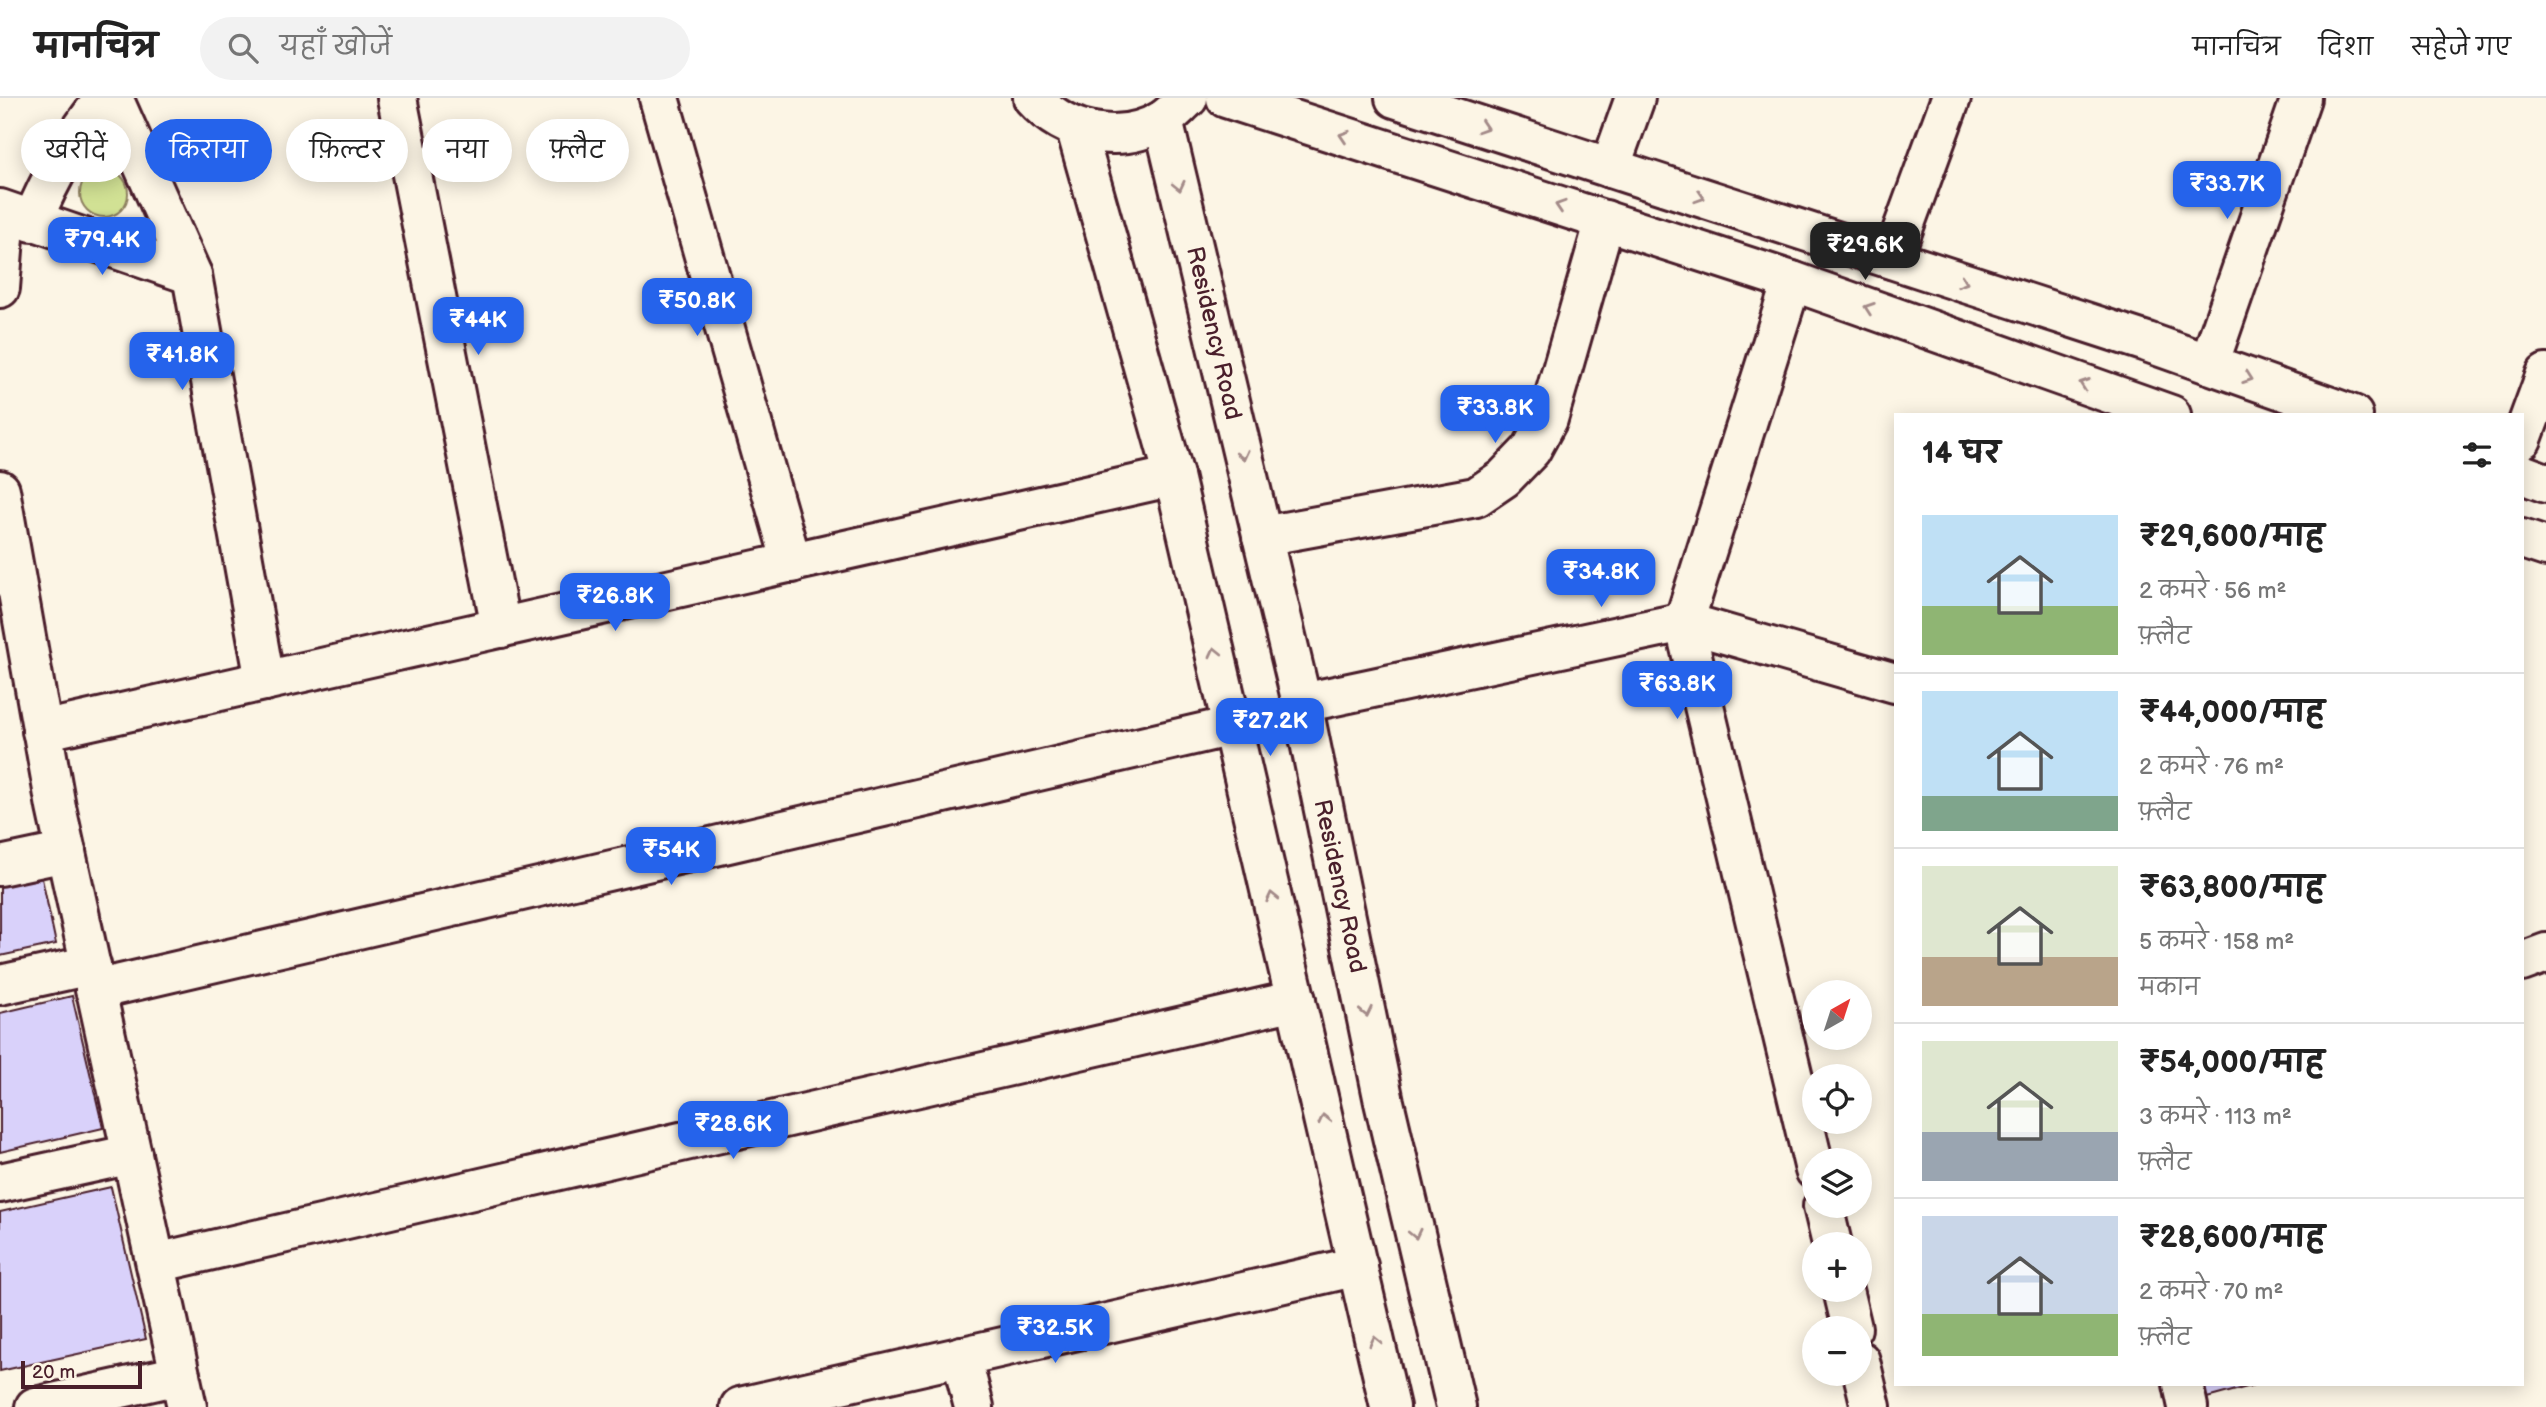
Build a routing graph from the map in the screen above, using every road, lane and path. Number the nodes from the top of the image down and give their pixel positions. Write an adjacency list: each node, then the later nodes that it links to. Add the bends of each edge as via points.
1 (105, 98): 14 (street, via 79,131 47,186)
2 (113, 98): 17 (street)
3 (397, 98): 34 (street)
4 (659, 98): 32 (street)
5 (1033, 98): 12 (street, via 1045,112)
6 (1226, 98): 15 (street, one-way to 6)
7 (1395, 98): 13 (street, one-way to 13)
8 (1635, 98): 13 (street)
9 (1951, 98): 16 (street)
10 (2301, 98): 20 (street)
11 (1176, 109): 12 (street, via 1135,131 1105,134); 29 (street, Residency Road, one-way to 29)
12 (1076, 129): 26 (street)
13 (1610, 168): 16 (street, one-way to 16)
14 (13, 214): 17 (street); 19 (street)
15 (1605, 220): 18 (street); 29 (street, via 1548,419 1531,450 1504,478 1476,497)
16 (1892, 259): 20 (street, one-way to 20)
17 (192, 275): 35 (street)
18 (1792, 281): 22 (street, one-way to 18); 33 (street)
19 (0, 288)
20 (2209, 364): 23 (street, one-way to 23)
21 (2546, 374): 24 (street)
22 (2165, 413)
23 (2347, 413)
24 (2524, 434)
25 (2524, 475): 27 (street)
26 (1174, 476): 32 (street); 38 (street, one-way to 26)
27 (2546, 483)
28 (0, 490): 39 (street)
29 (1262, 536): 37 (street, Residency Road)
30 (2524, 540): 31 (street)
31 (2546, 547)
32 (792, 563): 34 (street)
33 (1684, 622): 36 (street); 37 (street); 47 (street)
34 (501, 628): 35 (street)
35 (265, 681): 39 (street)
36 (1894, 683)
37 (1302, 703): 60 (street, Residency Road, one-way to 60, via 1384,1102)
38 (1232, 726): 44 (street); 46 (street, one-way to 38)
39 (42, 731): 40 (street)
40 (66, 852): 41 (street); 44 (street)
41 (0, 866)
42 (2546, 953): 43 (street)
43 (2524, 961)
44 (93, 977): 45 (street); 48 (street)
45 (0, 985)
46 (1296, 1000): 50 (street); 51 (street, one-way to 46)
47 (1810, 1148)
48 (132, 1154): 49 (street); 50 (street)
49 (0, 1183)
50 (156, 1263): 55 (street)
51 (1358, 1266): 52 (street); 59 (street, one-way to 51)
52 (961, 1356): 57 (street); 58 (street)
53 (1866, 1386): 61 (street)
54 (2183, 1386): 62 (street)
55 (184, 1391): 56 (street)
56 (35, 1407)
57 (740, 1407)
58 (974, 1407)
59 (1390, 1407)
60 (1456, 1407)
61 (1871, 1407)
62 (2188, 1407)

